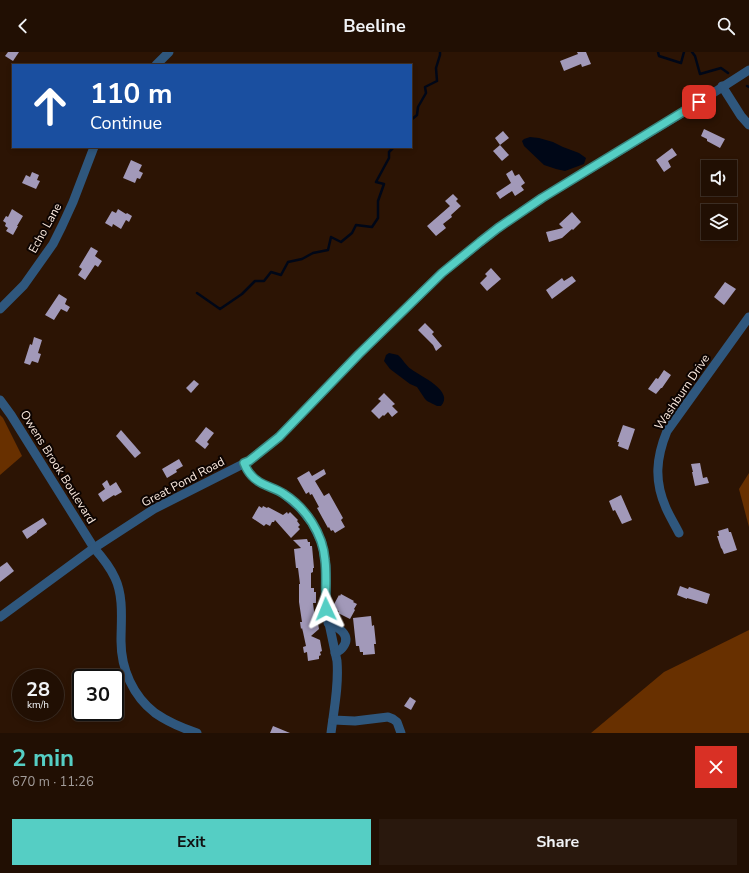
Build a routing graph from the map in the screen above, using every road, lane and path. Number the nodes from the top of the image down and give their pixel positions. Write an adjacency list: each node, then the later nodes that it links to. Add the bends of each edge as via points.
1 (169, 52): 2 (street)
2 (157, 64)
3 (749, 70): 4 (street, Great Pond Road)
4 (722, 86): 5 (street); 10 (street, Great Pond Road, via 542,198 486,237 442,273 279,437)
5 (749, 125)
6 (94, 148): 7 (street, Echo Lane, via 73,202 53,244 24,285)
7 (0, 309)
8 (749, 317): 12 (street, Washburn Drive, via 667,431 663,442 657,474 666,508)
9 (0, 400): 13 (street, Owens Brook Boulevard)
10 (244, 463): 11 (lane, via 254,479); 13 (street, Great Pond Road, via 154,509)
11 (284, 494): 15 (street, via 312,523 322,543 326,566)
12 (680, 533)
13 (94, 548): 14 (street, Great Pond Road); 18 (street, Owens Brook Boulevard, via 115,578 120,595 122,658 130,684 155,713)
14 (0, 617)
15 (328, 624): 16 (street); 16 (street, via 342,630 346,637 343,647)
16 (335, 653): 17 (street, via 338,680)
17 (333, 720): 19 (street); 20 (street, via 388,717 397,722)
18 (196, 733)
19 (331, 733)
20 (401, 733)

